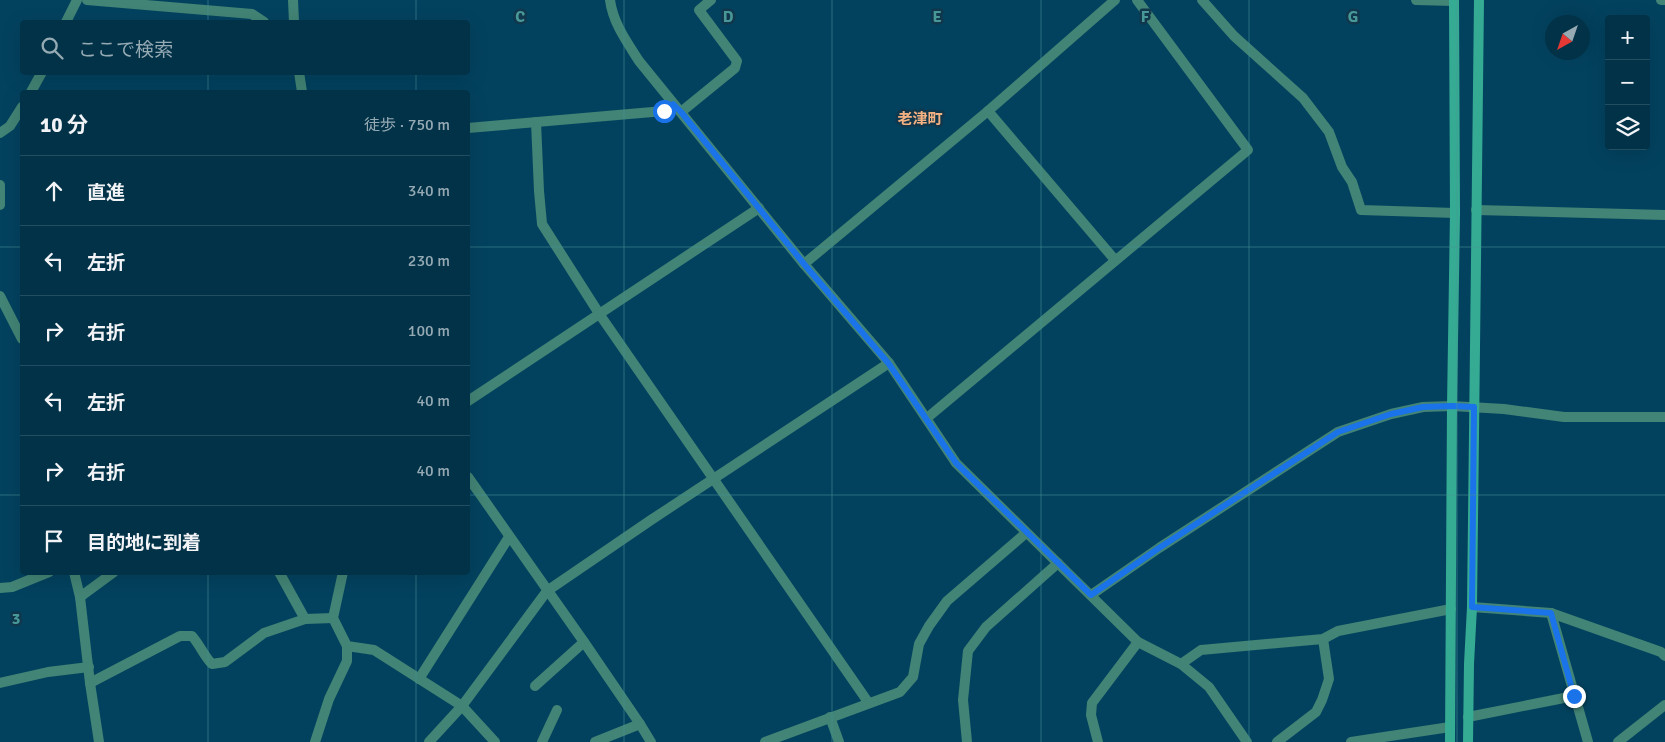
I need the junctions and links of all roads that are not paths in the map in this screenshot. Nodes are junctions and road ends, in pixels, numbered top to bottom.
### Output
1 (77, 0) edge
2 (87, 0) edge
3 (293, 0) edge
4 (610, 0) edge
5 (711, 0) edge
6 (1114, 0) edge
7 (1137, 0) edge
8 (1202, 0) edge
9 (1416, 0) edge
10 (1454, 0) edge
11 (1479, 0) edge
12 (67, 20) edge
13 (261, 20) edge
14 (294, 20) edge
15 (40, 75) edge
16 (300, 75) edge
17 (32, 90) edge
18 (302, 90) edge
19 (673, 104) junction
20 (20, 110) edge
21 (988, 111) junction
22 (681, 112) junction
23 (536, 122) junction
24 (470, 128) edge
25 (1, 130) edge
26 (0, 185) edge
27 (0, 205) edge
28 (759, 208) junction
29 (1476, 210) junction
30 (1455, 213) junction
31 (1665, 215) edge
32 (1115, 260) junction
33 (804, 264) junction
34 (0, 296) edge
35 (600, 315) junction
36 (20, 334) edge
37 (889, 364) junction
38 (470, 400) edge
39 (1452, 406) junction
40 (1474, 407) junction
41 (1665, 417) edge
42 (926, 418) junction
43 (714, 479) junction
44 (470, 480) edge
45 (1026, 533) junction
46 (509, 537) junction
47 (1058, 563) junction
48 (42, 575) edge
49 (75, 575) edge
50 (110, 575) edge
51 (281, 575) edge
52 (342, 575) edge
53 (0, 588) edge
54 (547, 592) junction
55 (1091, 595) junction
56 (80, 597) junction
57 (1472, 607) junction
58 (1451, 609) junction
59 (1551, 613) junction
60 (333, 618) junction
61 (305, 619) junction
62 (1323, 639) junction
63 (584, 642) junction
64 (1138, 642) junction
65 (347, 646) junction
66 (1665, 656) edge
67 (1181, 664) junction
68 (89, 668) junction
69 (419, 680) junction
70 (0, 683) edge
71 (90, 683) junction
72 (535, 686) dead end
73 (1574, 696) junction
74 (868, 702) junction
75 (1665, 705) edge
76 (462, 706) junction
77 (557, 710) dead end
78 (830, 716) junction
79 (1468, 718) junction
80 (640, 724) junction
81 (1450, 727) junction
82 (546, 741) edge
83 (100, 742) edge
84 (315, 742) edge
85 (429, 742) edge
86 (495, 742) edge
87 (595, 742) edge
88 (653, 742) edge
89 (765, 742) edge
90 (839, 742) edge
91 (968, 742) edge
92 (1098, 742) edge
93 (1247, 742) edge
94 (1277, 742) edge
95 (1351, 742) edge
96 (1450, 742) edge
97 (1468, 742) edge
98 (1588, 742) edge
99 (1618, 742) edge

1 - 12 street
2 - 13 street
3 - 14 street
4 - 19 street
5 - 22 street
6 - 21 street
7 - 32 street
8 - 30 street
9 - 10 street
10 - 30 street
11 - 29 street
15 - 17 street
16 - 18 street
19 - 22 street
19 - 23 street
20 - 25 street
21 - 32 street
21 - 33 street
22 - 28 street
23 - 24 street
23 - 35 street
26 - 27 street
28 - 33 street
28 - 35 street
29 - 31 street
29 - 40 street
30 - 39 street
32 - 42 street
33 - 37 street
34 - 36 street
35 - 38 street
35 - 43 street
37 - 42 street
37 - 43 street
39 - 40 street
39 - 55 street
39 - 58 street
40 - 41 street
40 - 57 street
42 - 45 street
43 - 54 street
43 - 74 street
44 - 46 street
45 - 47 street
45 - 74 street
46 - 54 street
46 - 69 street
47 - 55 street
47 - 91 street
48 - 53 street
49 - 56 street
50 - 56 street
51 - 61 street
52 - 60 street
54 - 63 street
54 - 76 street
55 - 64 street
56 - 68 street
57 - 59 street
57 - 79 street
58 - 62 street
58 - 81 street
59 - 66 street
59 - 73 street
60 - 61 street
60 - 65 street
61 - 71 street
62 - 67 street
62 - 94 street
63 - 72 street
63 - 80 street
64 - 67 street
64 - 92 street
65 - 69 street
65 - 84 street
67 - 93 street
68 - 70 street
68 - 71 street
69 - 76 street
71 - 83 street
73 - 79 street
73 - 98 street
74 - 78 street
75 - 99 street
76 - 85 street
76 - 86 street
77 - 82 street
78 - 89 street
78 - 90 street
79 - 97 street
80 - 87 street
80 - 88 street
81 - 95 street
81 - 96 street

